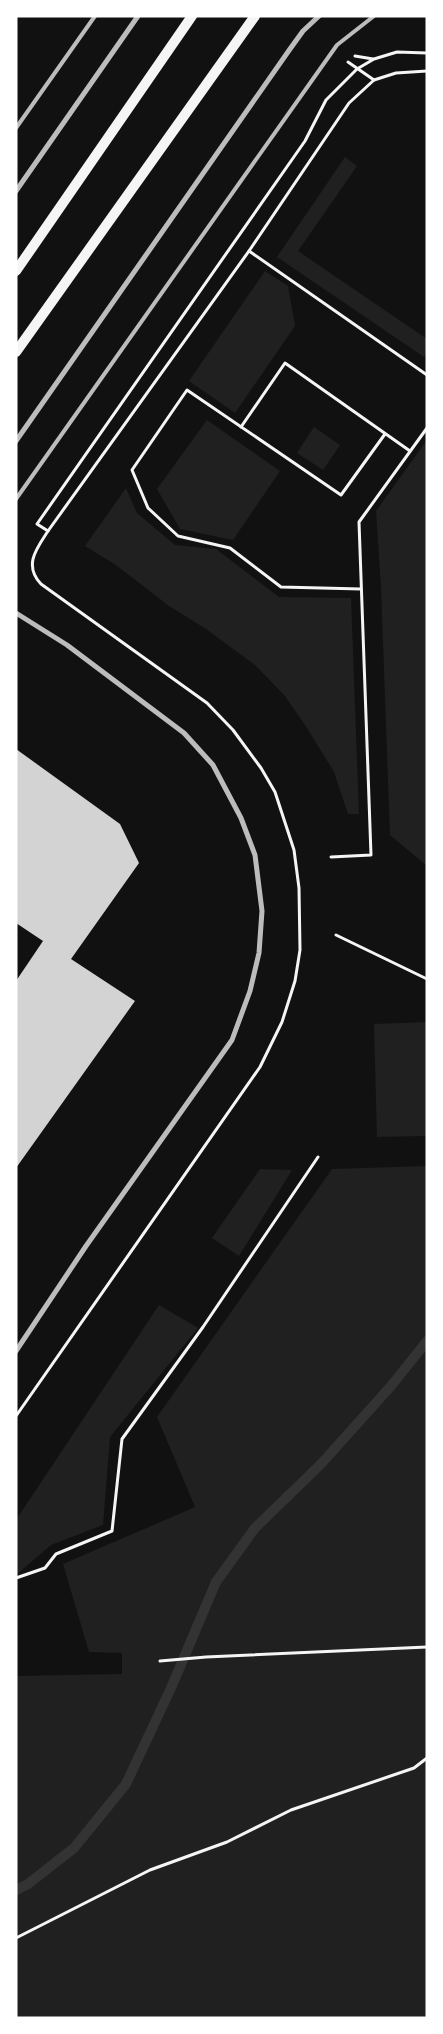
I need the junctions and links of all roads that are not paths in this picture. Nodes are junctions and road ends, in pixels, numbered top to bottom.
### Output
1 (94, 16) edge
2 (138, 16) edge
3 (192, 16) edge
4 (255, 16) edge
5 (319, 16) edge
6 (374, 16) edge
7 (16, 128) edge
8 (16, 190) edge
9 (16, 271) edge
10 (16, 352) edge
11 (16, 441) edge
12 (16, 499) edge
13 (16, 613) edge
14 (16, 1352) edge

1 - 7 lane
2 - 8 street
3 - 9 main road
4 - 10 main road
5 - 11 street
6 - 12 lane
13 - 14 street

